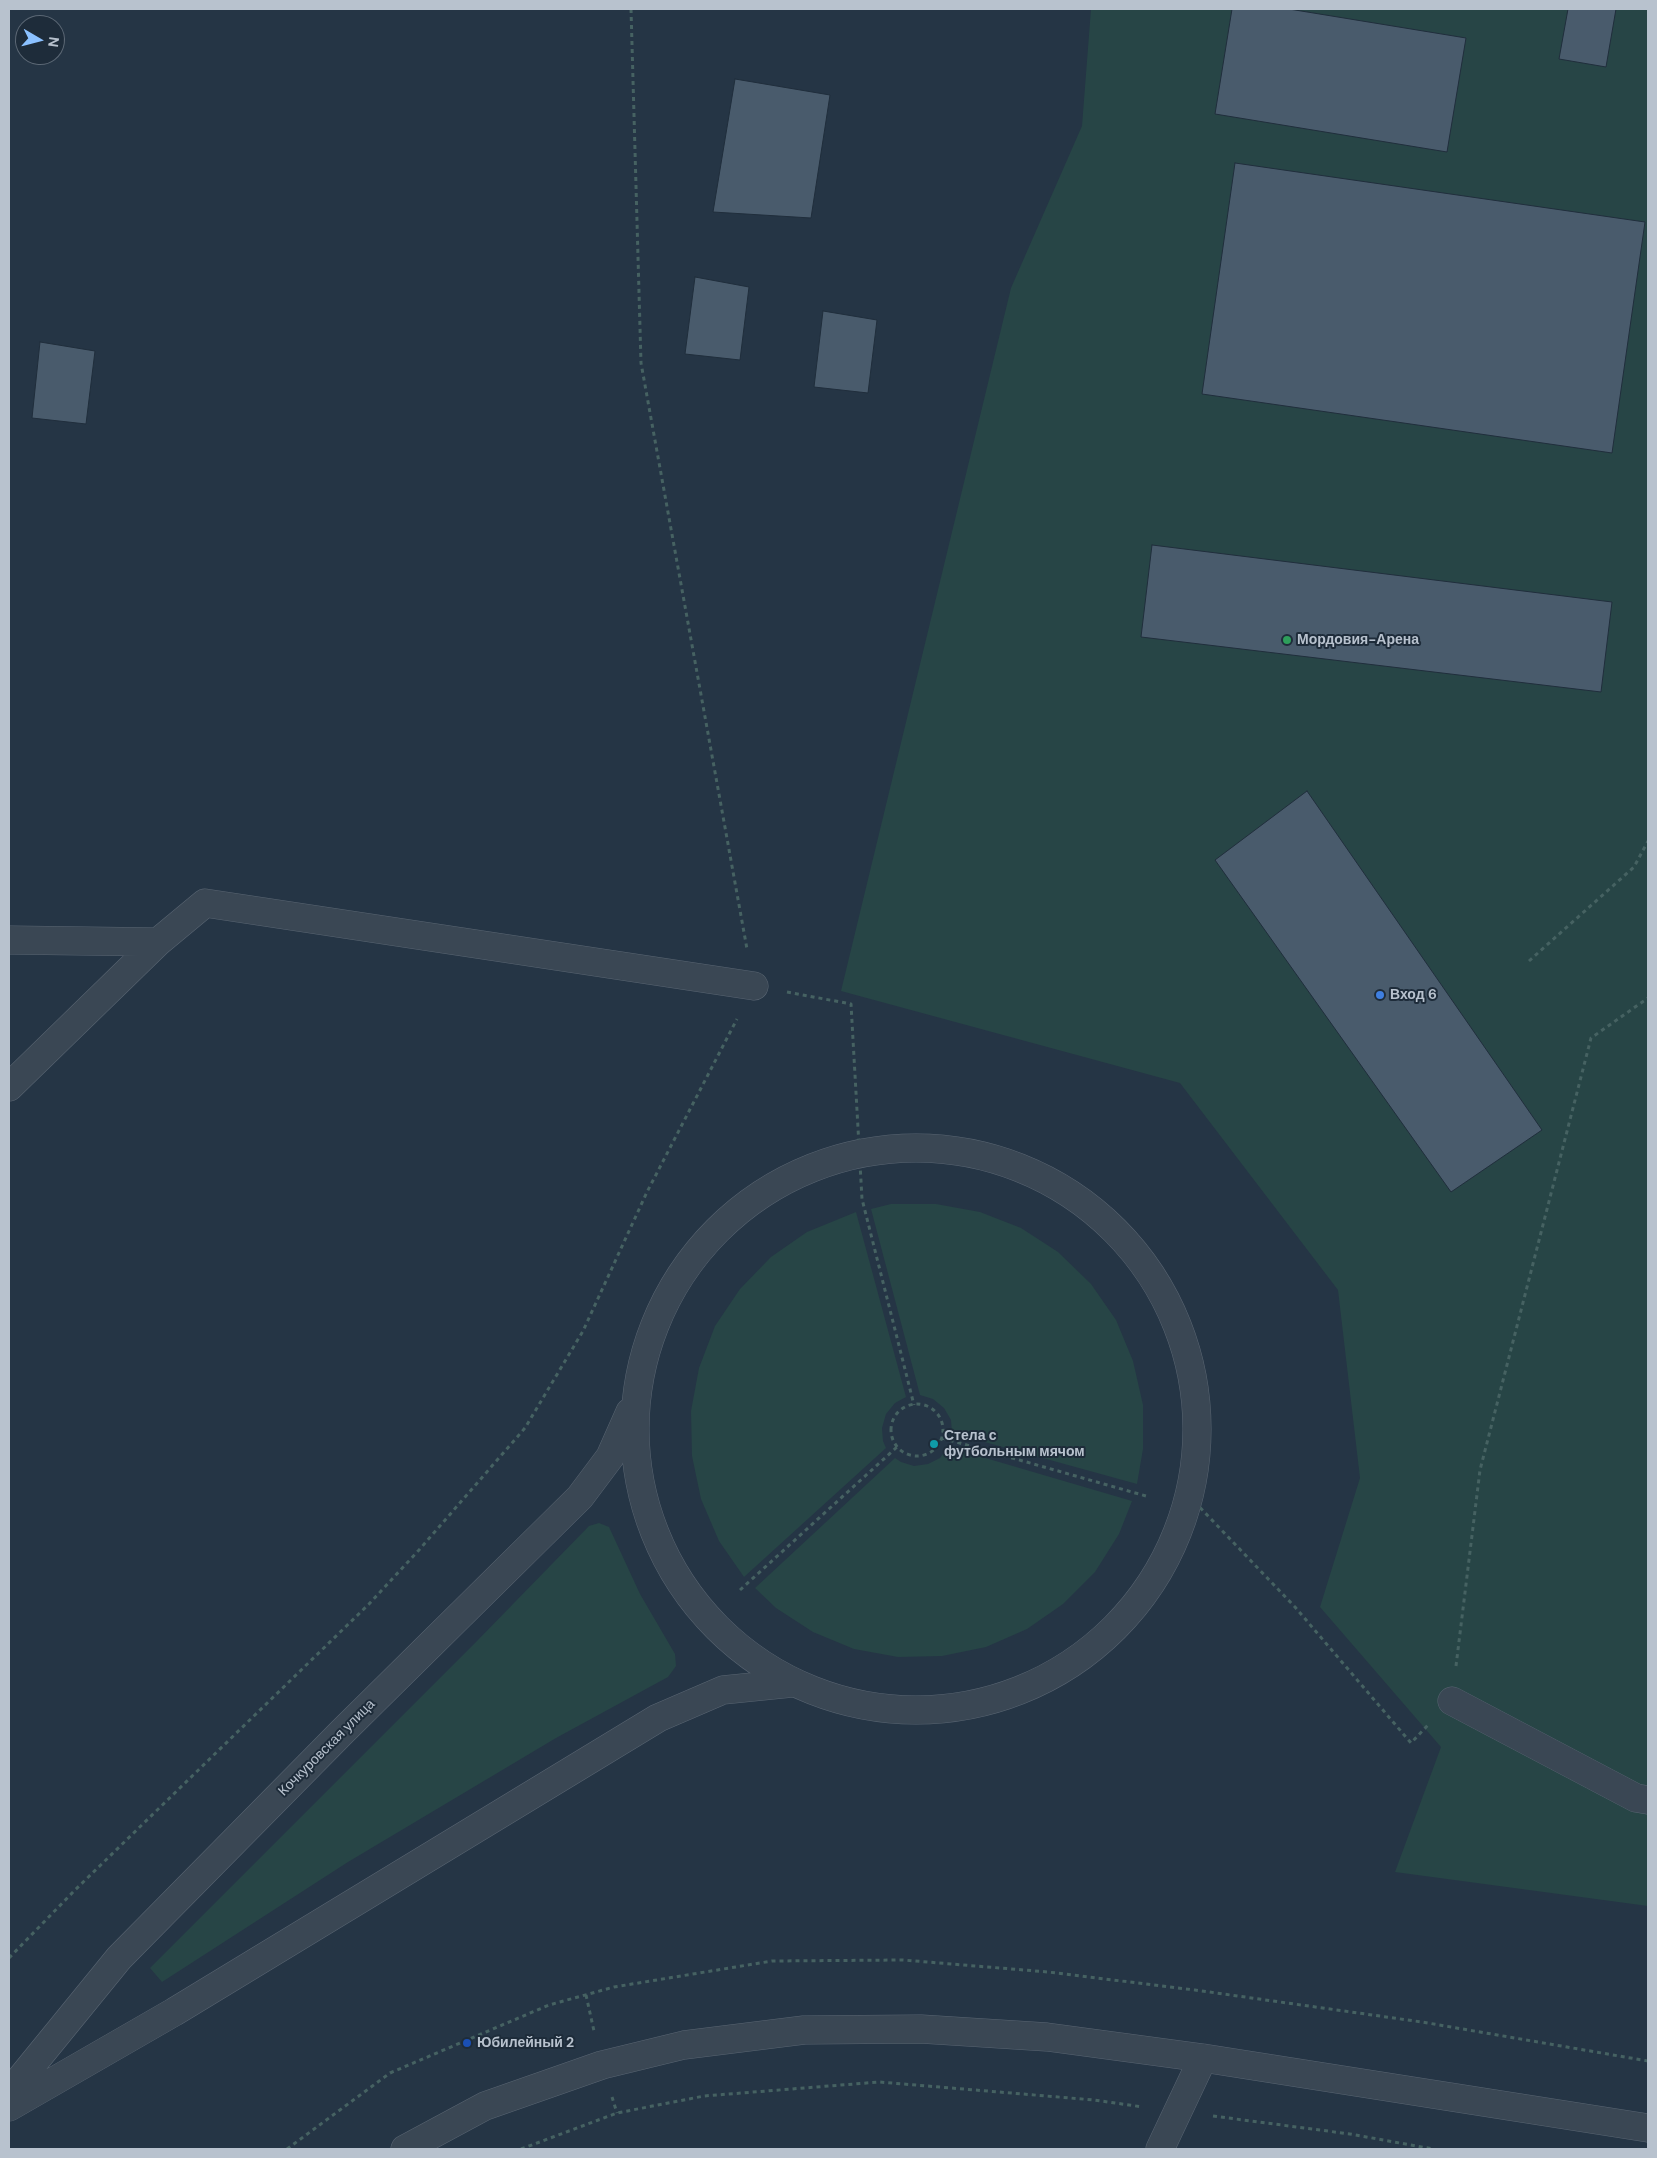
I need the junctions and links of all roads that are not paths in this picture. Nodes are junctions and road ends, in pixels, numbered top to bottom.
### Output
1 (9, 940) edge
2 (158, 942) junction
3 (754, 986) road end
4 (9, 1087) edge
5 (636, 1400) junction
6 (792, 1683) junction
7 (1452, 1701) road end
8 (1648, 1800) edge
9 (1203, 2058) junction
10 (9, 2093) edge
11 (9, 2107) edge
12 (1648, 2128) edge
13 (405, 2149) edge
14 (1160, 2149) edge

1 - 2 street
2 - 3 street
2 - 4 street
5 - 6 street
5 - 6 street
5 - 10 street, Кочкуровская улица
6 - 11 street
7 - 8 street
9 - 12 street
9 - 13 street
9 - 14 street

